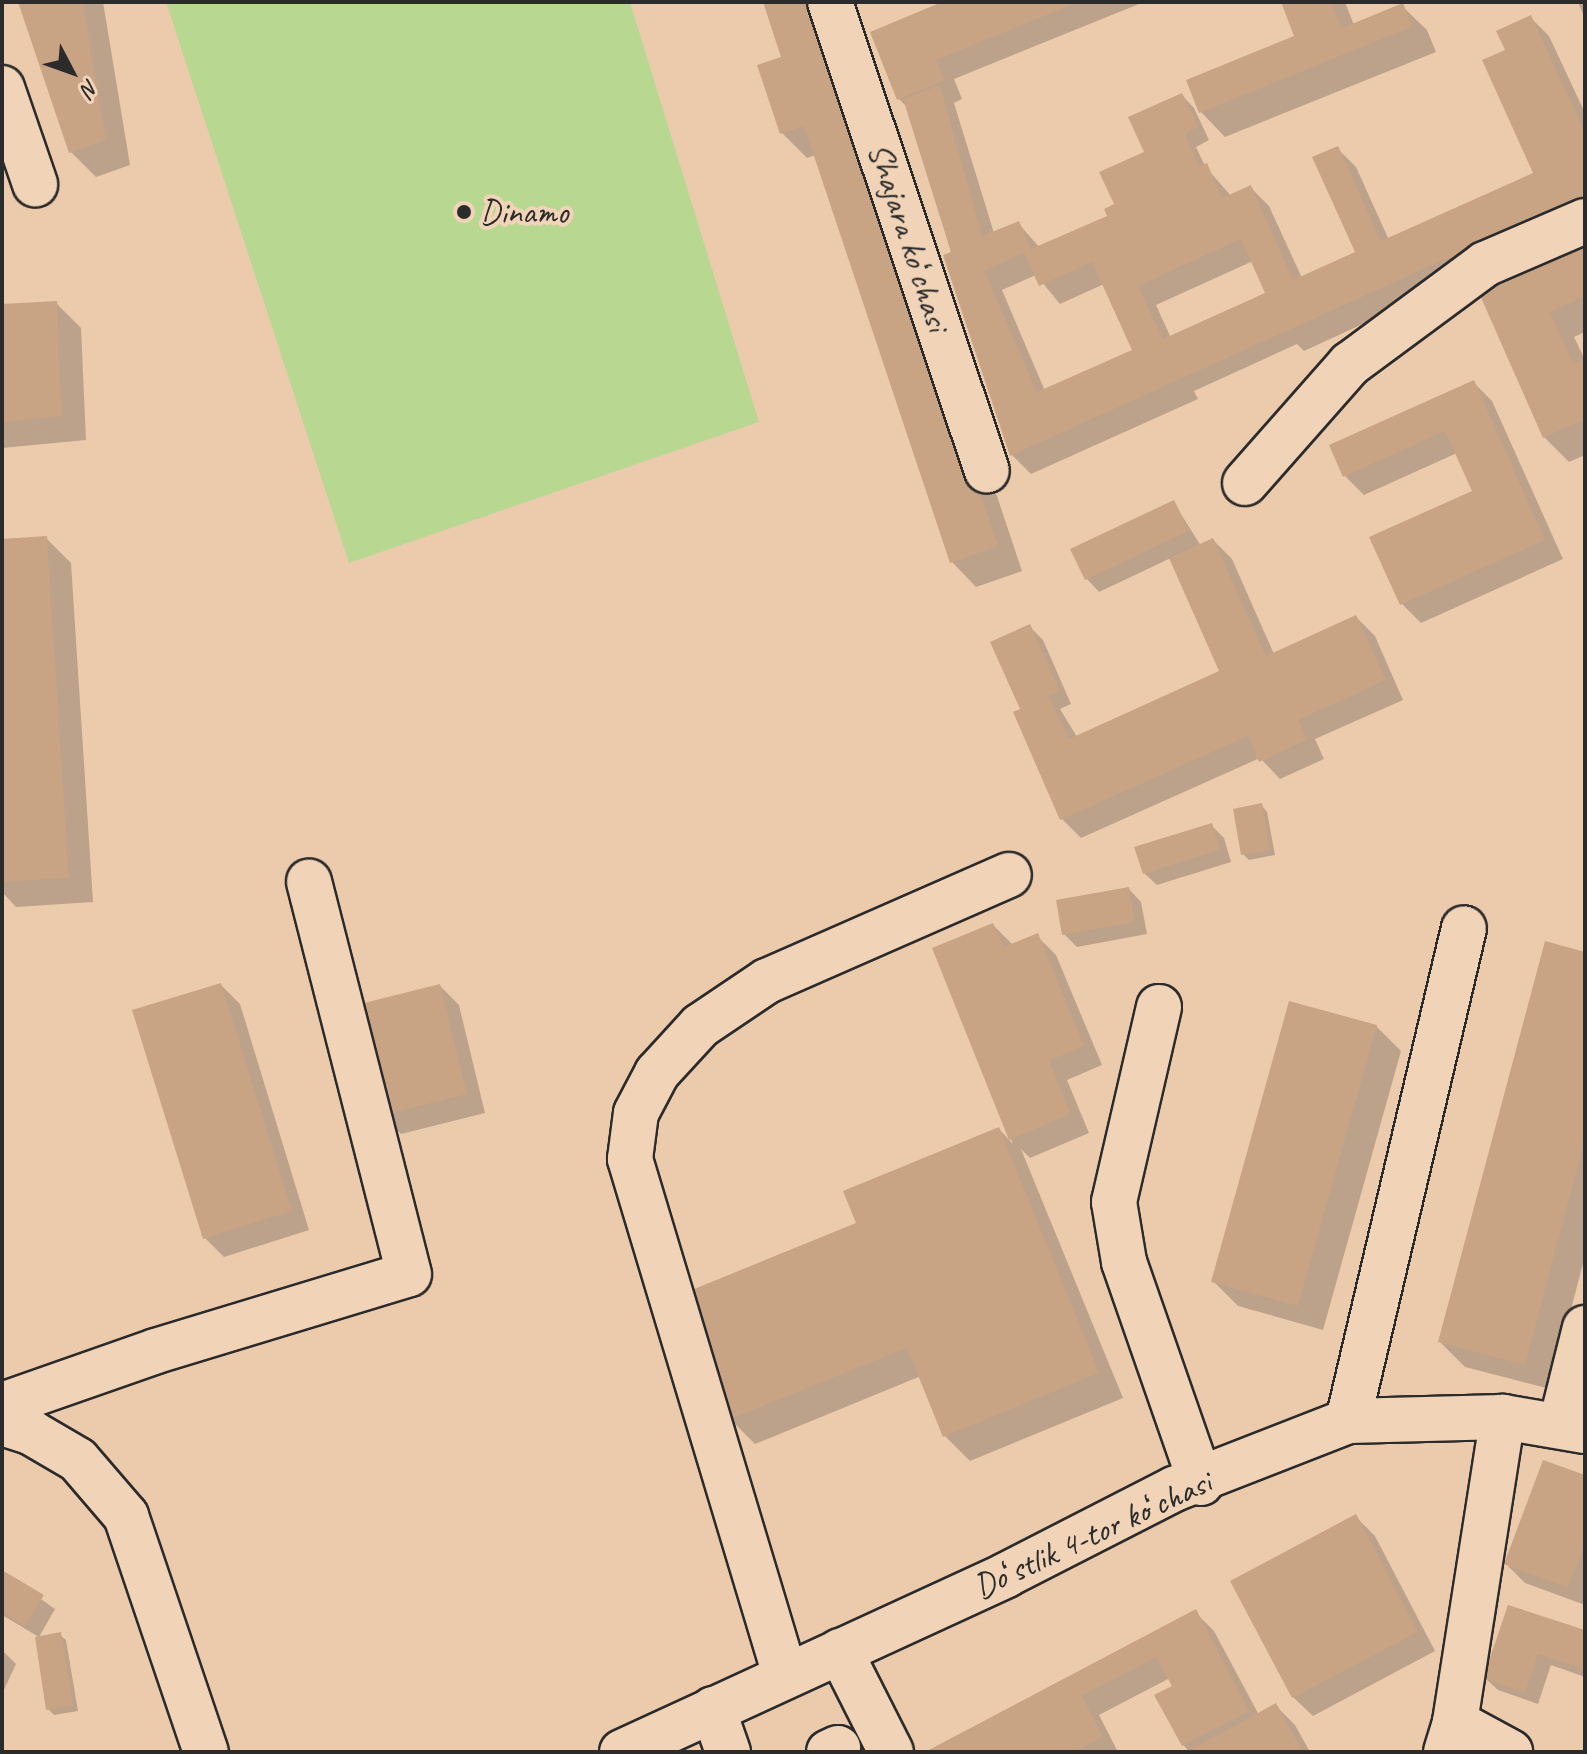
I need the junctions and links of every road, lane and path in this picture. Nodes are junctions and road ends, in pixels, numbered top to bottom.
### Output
1 (833, 3) edge
2 (2, 88) edge
3 (35, 184) dead end
4 (1585, 221) edge
5 (987, 470) dead end
6 (1245, 483) dead end
7 (1009, 875) dead end
8 (309, 882) dead end
9 (1464, 928) dead end
10 (1159, 1007) dead end
11 (1585, 1328) edge
12 (2, 1405) edge
13 (1503, 1417) junction
14 (1348, 1421) junction
15 (2, 1423) edge
16 (1573, 1427) edge
17 (1201, 1483) junction
18 (840, 1651) junction
19 (785, 1675) junction
20 (713, 1709) junction
21 (1450, 1737) edge
22 (206, 1752) edge
23 (622, 1752) edge
24 (728, 1752) edge
25 (891, 1752) edge
26 (1510, 1752) edge

1 - 5 street, Shajara koʻchasi
2 - 3 street
4 - 6 street
7 - 19 street
8 - 12 street
9 - 14 street
10 - 17 street
11 - 16 street
13 - 14 street, Doʻstlik 4-tor koʻchasi
13 - 16 street, Doʻstlik 4-tor koʻchasi
13 - 21 street
14 - 17 street, Doʻstlik 4-tor koʻchasi
15 - 22 street
17 - 18 street, Doʻstlik 4-tor koʻchasi
18 - 19 street, Doʻstlik 4-tor koʻchasi
18 - 25 street
19 - 20 street, Doʻstlik 4-tor koʻchasi
20 - 23 street, Doʻstlik 4-tor koʻchasi
20 - 24 street
21 - 26 street

